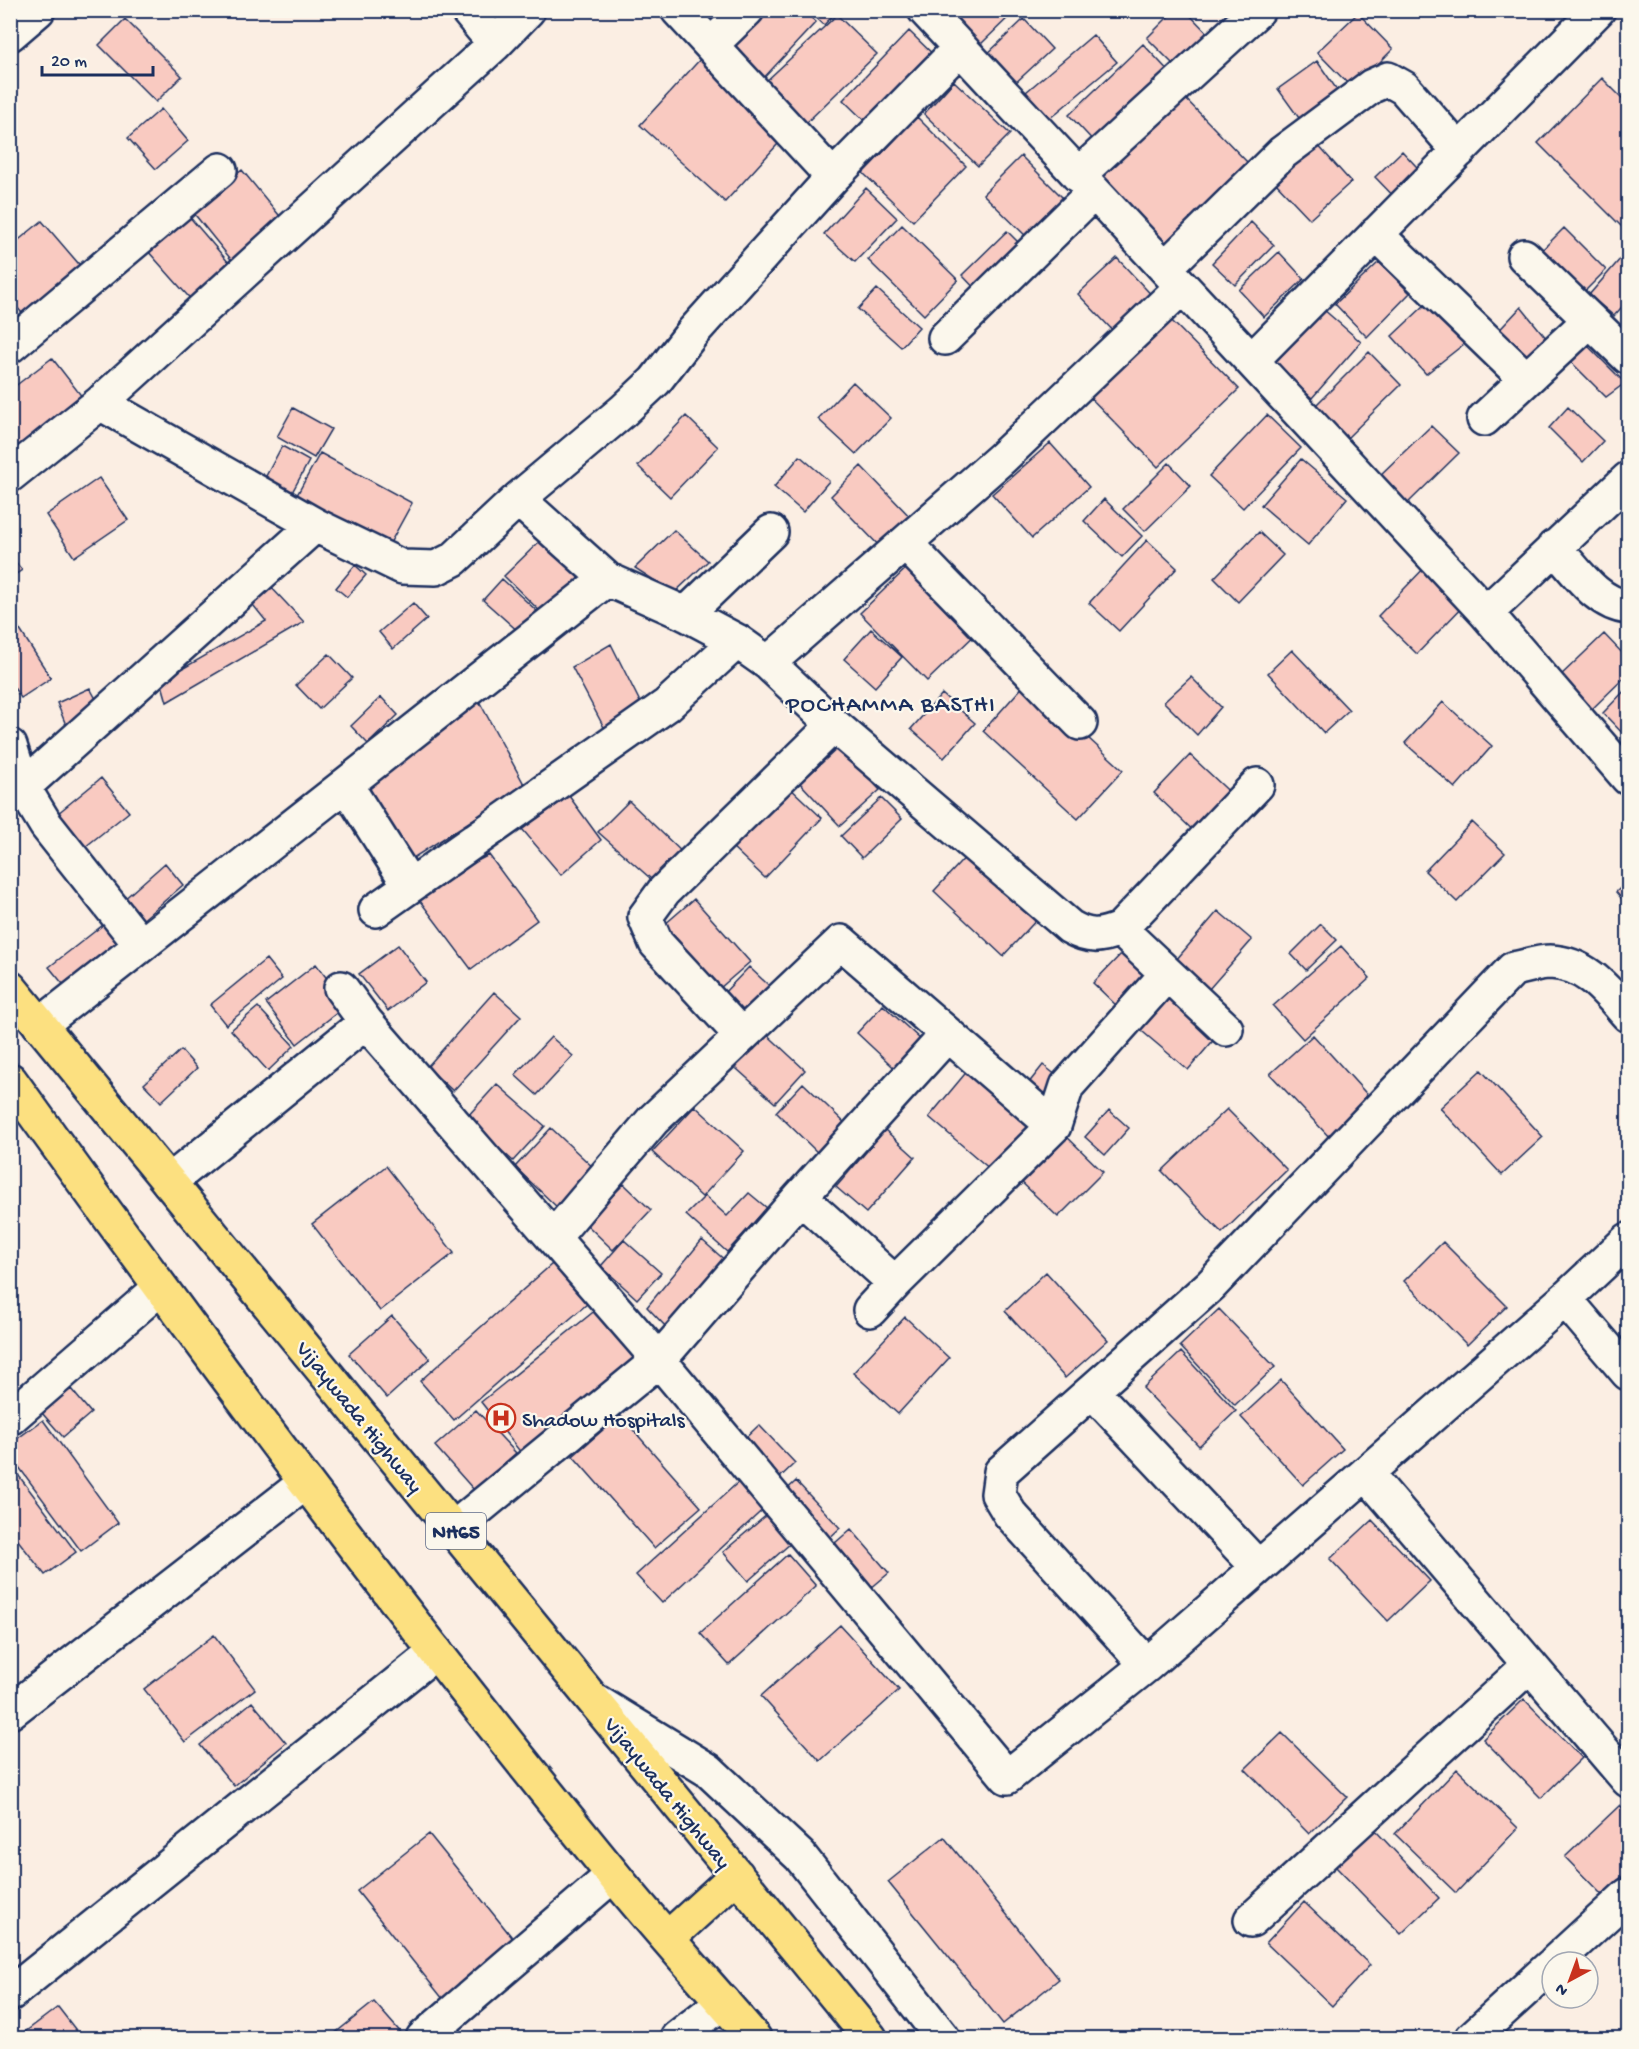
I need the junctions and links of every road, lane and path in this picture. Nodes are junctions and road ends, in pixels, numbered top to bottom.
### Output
1 (38, 10) edge
2 (467, 10) edge
3 (528, 10) edge
4 (678, 10) edge
5 (747, 10) edge
6 (925, 10) edge
7 (1258, 10) edge
8 (1598, 10) edge
9 (11, 33) edge
10 (495, 44) junction
11 (711, 45) junction
12 (959, 49) junction
13 (1459, 151) junction
14 (220, 170) dead end
15 (833, 177) junction
16 (1086, 183) junction
17 (1376, 234) junction
18 (1524, 256) dead end
19 (1174, 277) junction
20 (1590, 320) junction
21 (945, 338) dead end
22 (10, 346) edge
23 (1629, 357) edge
24 (1252, 360) junction
25 (1525, 378) junction
26 (100, 404) junction
27 (1484, 419) dead end
28 (13, 468) edge
29 (1629, 479) edge
30 (518, 499) junction
31 (315, 525) junction
32 (771, 532) dead end
33 (905, 543) junction
34 (1554, 547) junction
35 (607, 579) junction
36 (1629, 607) edge
37 (1486, 613) junction
38 (686, 614) junction
39 (737, 641) junction
40 (768, 663) junction
41 (1080, 723) dead end
42 (834, 724) junction
43 (10, 746) edge
44 (1629, 778) edge
45 (346, 785) junction
46 (1257, 785) dead end
47 (23, 787) junction
48 (410, 886) junction
49 (376, 910) dead end
50 (1120, 929) junction
51 (141, 945) junction
52 (1167, 974) junction
53 (10, 988) edge
54 (340, 988) dead end
55 (1629, 1015) edge
56 (366, 1022) junction
57 (40, 1025) junction
58 (1226, 1029) dead end
59 (947, 1035) junction
60 (742, 1036) junction
61 (10, 1080) edge
62 (1054, 1126) junction
63 (169, 1182) junction
64 (800, 1197) junction
65 (553, 1238) junction
66 (1629, 1240) edge
67 (896, 1283) junction
68 (160, 1288) junction
69 (1565, 1299) junction
70 (870, 1310) dead end
71 (659, 1360) junction
72 (1629, 1372) edge
73 (1092, 1391) junction
74 (10, 1418) edge
75 (1365, 1473) junction
76 (305, 1484) junction
77 (453, 1529) junction
78 (1258, 1568) junction
79 (436, 1652) junction
80 (1147, 1665) junction
81 (1530, 1665) junction
82 (592, 1699) junction
83 (10, 1712) edge
84 (1629, 1780) edge
85 (613, 1875) junction
86 (737, 1875) junction
87 (1629, 1895) edge
88 (1251, 1920) dead end
89 (668, 1938) junction
90 (1569, 1950) edge
91 (1540, 1977) edge
92 (10, 1994) edge
93 (723, 2002) junction
94 (423, 2038) edge
95 (677, 2038) edge
96 (754, 2038) edge
97 (870, 2038) edge
98 (943, 2038) edge
99 (1472, 2038) edge

1 - 9 street
2 - 10 street
3 - 10 street
4 - 11 street
5 - 11 street
6 - 12 street
7 - 16 street
8 - 13 street
10 - 26 street
11 - 15 street
12 - 15 street
12 - 16 street
13 - 17 street
13 - 19 street
14 - 22 street
15 - 30 street
16 - 19 street
16 - 21 street
17 - 24 street
17 - 25 street
18 - 20 street
19 - 24 street
19 - 33 street
20 - 23 street
20 - 25 street
24 - 37 street
25 - 27 street
26 - 28 street
26 - 31 street
29 - 34 street
30 - 31 street
30 - 35 street
31 - 47 street
32 - 38 street
33 - 40 street
33 - 41 street
34 - 36 street
34 - 37 street
35 - 38 street
35 - 45 street
37 - 44 street
38 - 39 street
39 - 40 street
39 - 48 street
40 - 42 street
42 - 50 street
42 - 60 street
43 - 47 street
45 - 48 street
45 - 51 street
46 - 50 street
47 - 51 street
48 - 49 street
50 - 52 street
51 - 57 street
52 - 58 street
52 - 62 street
53 - 57 highway, Vijaywada Highway / NH65
54 - 56 street
55 - 73 street
56 - 63 street
56 - 65 street
57 - 63 highway, Vijaywada Highway / NH65
59 - 60 street
59 - 62 street
59 - 64 street
60 - 65 street
61 - 68 highway
62 - 67 street
63 - 77 highway, Vijaywada Highway / NH65
64 - 67 street
64 - 71 street
65 - 71 street
66 - 69 street
67 - 70 street
68 - 74 street
68 - 76 highway
69 - 72 street
69 - 75 street
71 - 77 street
71 - 80 street
73 - 78 street
73 - 80 street
75 - 78 street
75 - 81 street
76 - 79 highway
76 - 83 street
77 - 82 highway, Vijaywada Highway / NH65
78 - 80 street
79 - 85 highway
79 - 92 street
81 - 84 street
81 - 88 street
82 - 86 highway, Vijaywada Highway / NH65
82 - 98 street
85 - 89 highway
85 - 94 street
86 - 89 highway
86 - 97 highway, Vijaywada Highway / NH65
87 - 90 street
89 - 93 highway
91 - 99 street
93 - 95 street
93 - 96 highway

